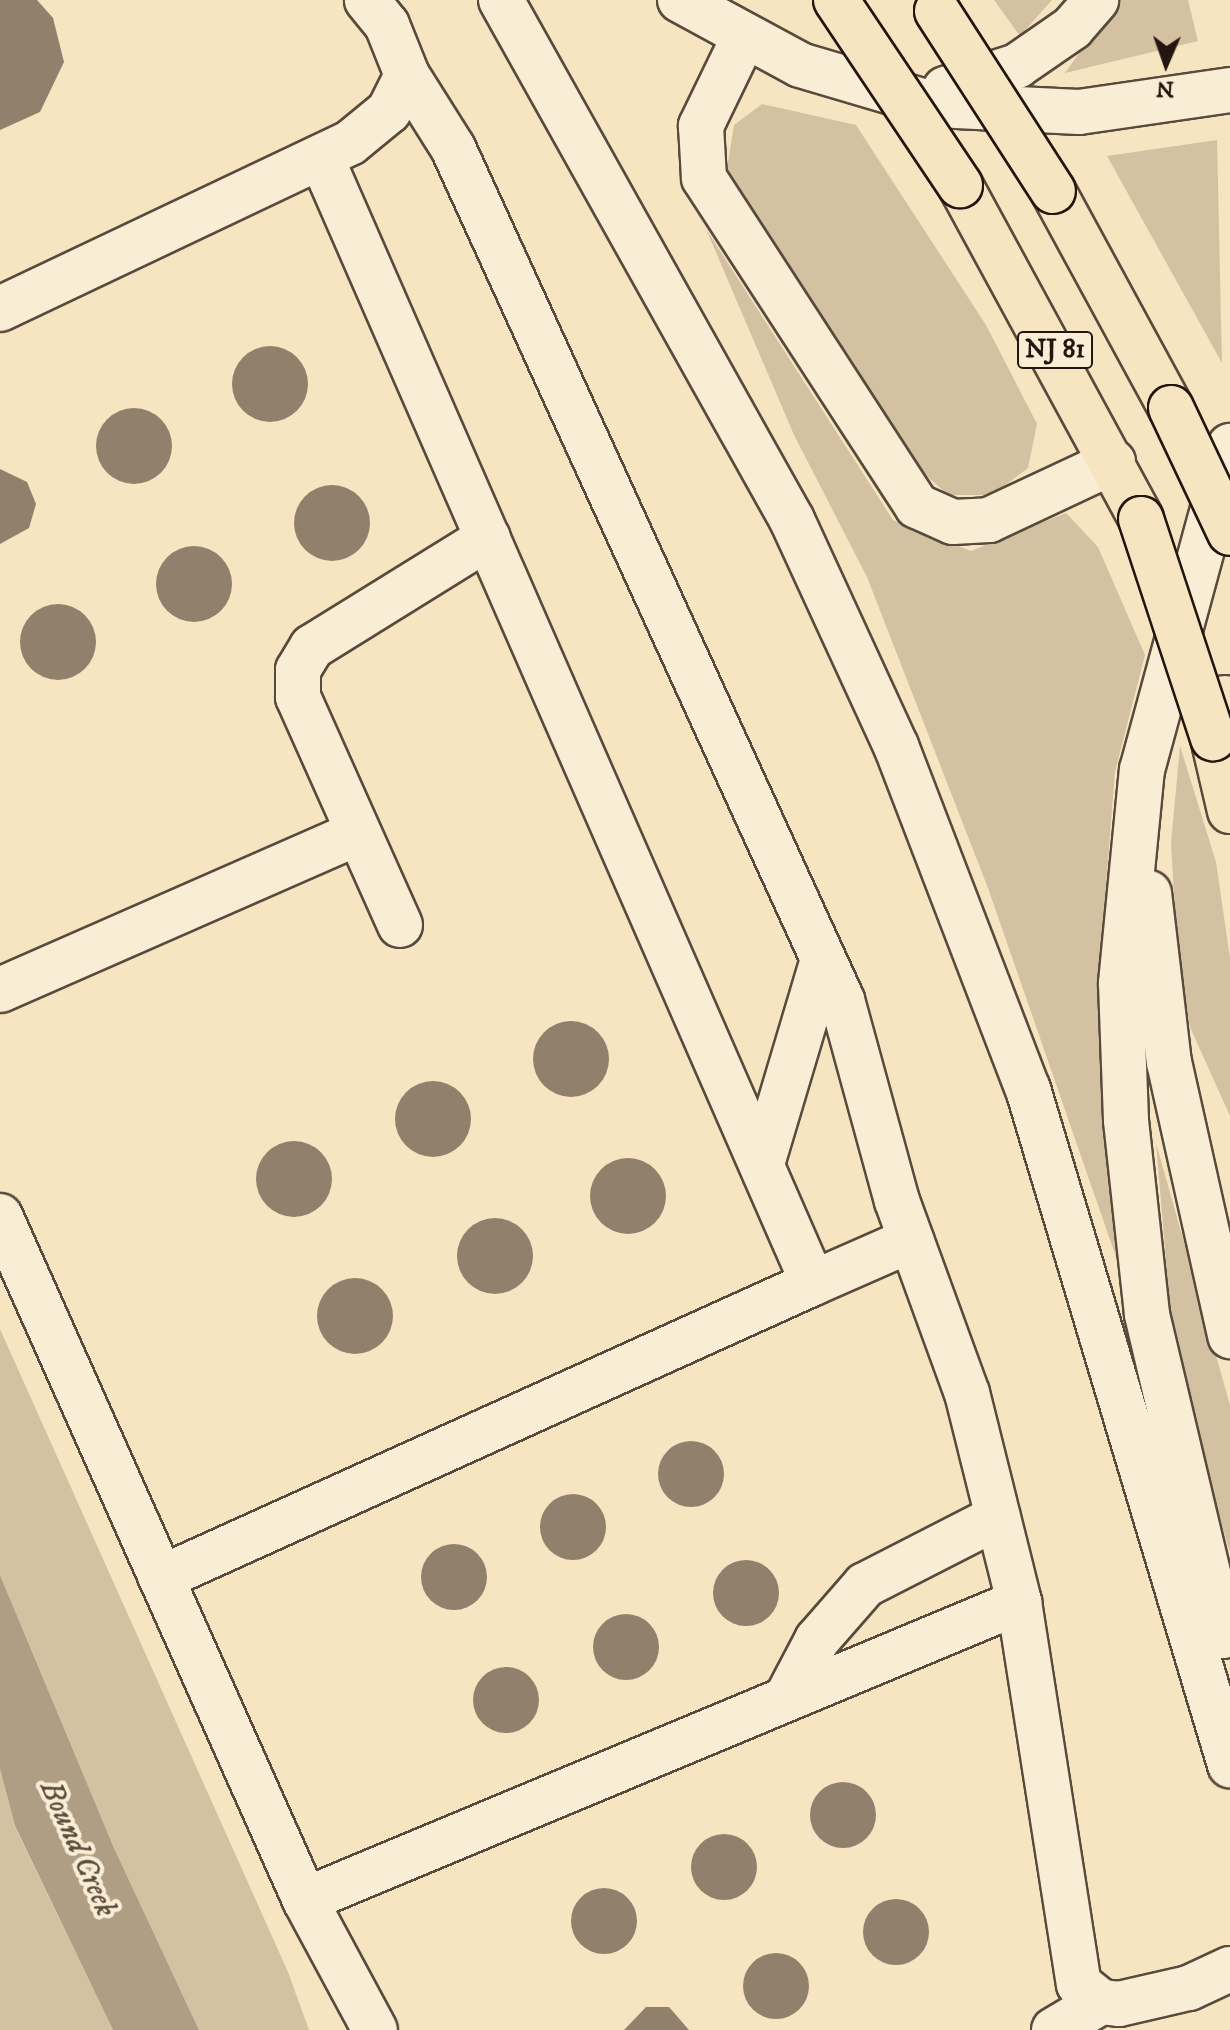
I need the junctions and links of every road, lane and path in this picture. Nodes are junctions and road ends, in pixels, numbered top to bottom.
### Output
1 (367, 0) edge
2 (501, 0) edge
3 (665, 0) edge
4 (680, 0) edge
5 (836, 0) edge
6 (1096, 0) edge
7 (933, 6) edge
8 (743, 39) junction
9 (407, 75) junction
10 (866, 89) junction
11 (1230, 90) edge
12 (321, 157) junction
13 (0, 309) edge
14 (1230, 446) edge
15 (1113, 462) junction
16 (1230, 533) edge
17 (488, 538) junction
18 (1223, 715) edge
19 (1153, 723) junction
20 (1230, 811) edge
21 (358, 833) junction
22 (400, 925) dead end
23 (823, 960) junction
24 (0, 990) edge
25 (762, 1164) junction
26 (0, 1216) edge
27 (911, 1240) junction
28 (813, 1283) junction
29 (1230, 1336) edge
30 (998, 1517) junction
31 (161, 1578) junction
32 (1019, 1602) junction
33 (1230, 1665) edge
34 (786, 1699) junction
35 (1230, 1765) edge
36 (305, 1900) junction
37 (1230, 1969) edge
38 (1077, 2020) edge
39 (375, 2030) edge

1 - 9 street
2 - 35 street
3 - 8 street
4 - 8 street
5 - 15 highway, NJ 81, bridge
6 - 10 street
7 - 16 highway, NJ 81, bridge
8 - 10 street
8 - 15 street
9 - 12 street
9 - 23 street
10 - 11 street
12 - 13 street
12 - 17 street
14 - 19 street
15 - 18 highway, NJ 81, bridge
17 - 21 street
17 - 25 street
18 - 20 highway
19 - 29 street
19 - 33 street
21 - 22 street
21 - 24 street
23 - 25 street
23 - 27 street
25 - 28 street
26 - 31 street
27 - 28 street
27 - 30 street
28 - 31 street
30 - 32 street
30 - 34 street
31 - 36 street
32 - 34 street
32 - 38 street
34 - 36 street
36 - 39 street
37 - 38 street

